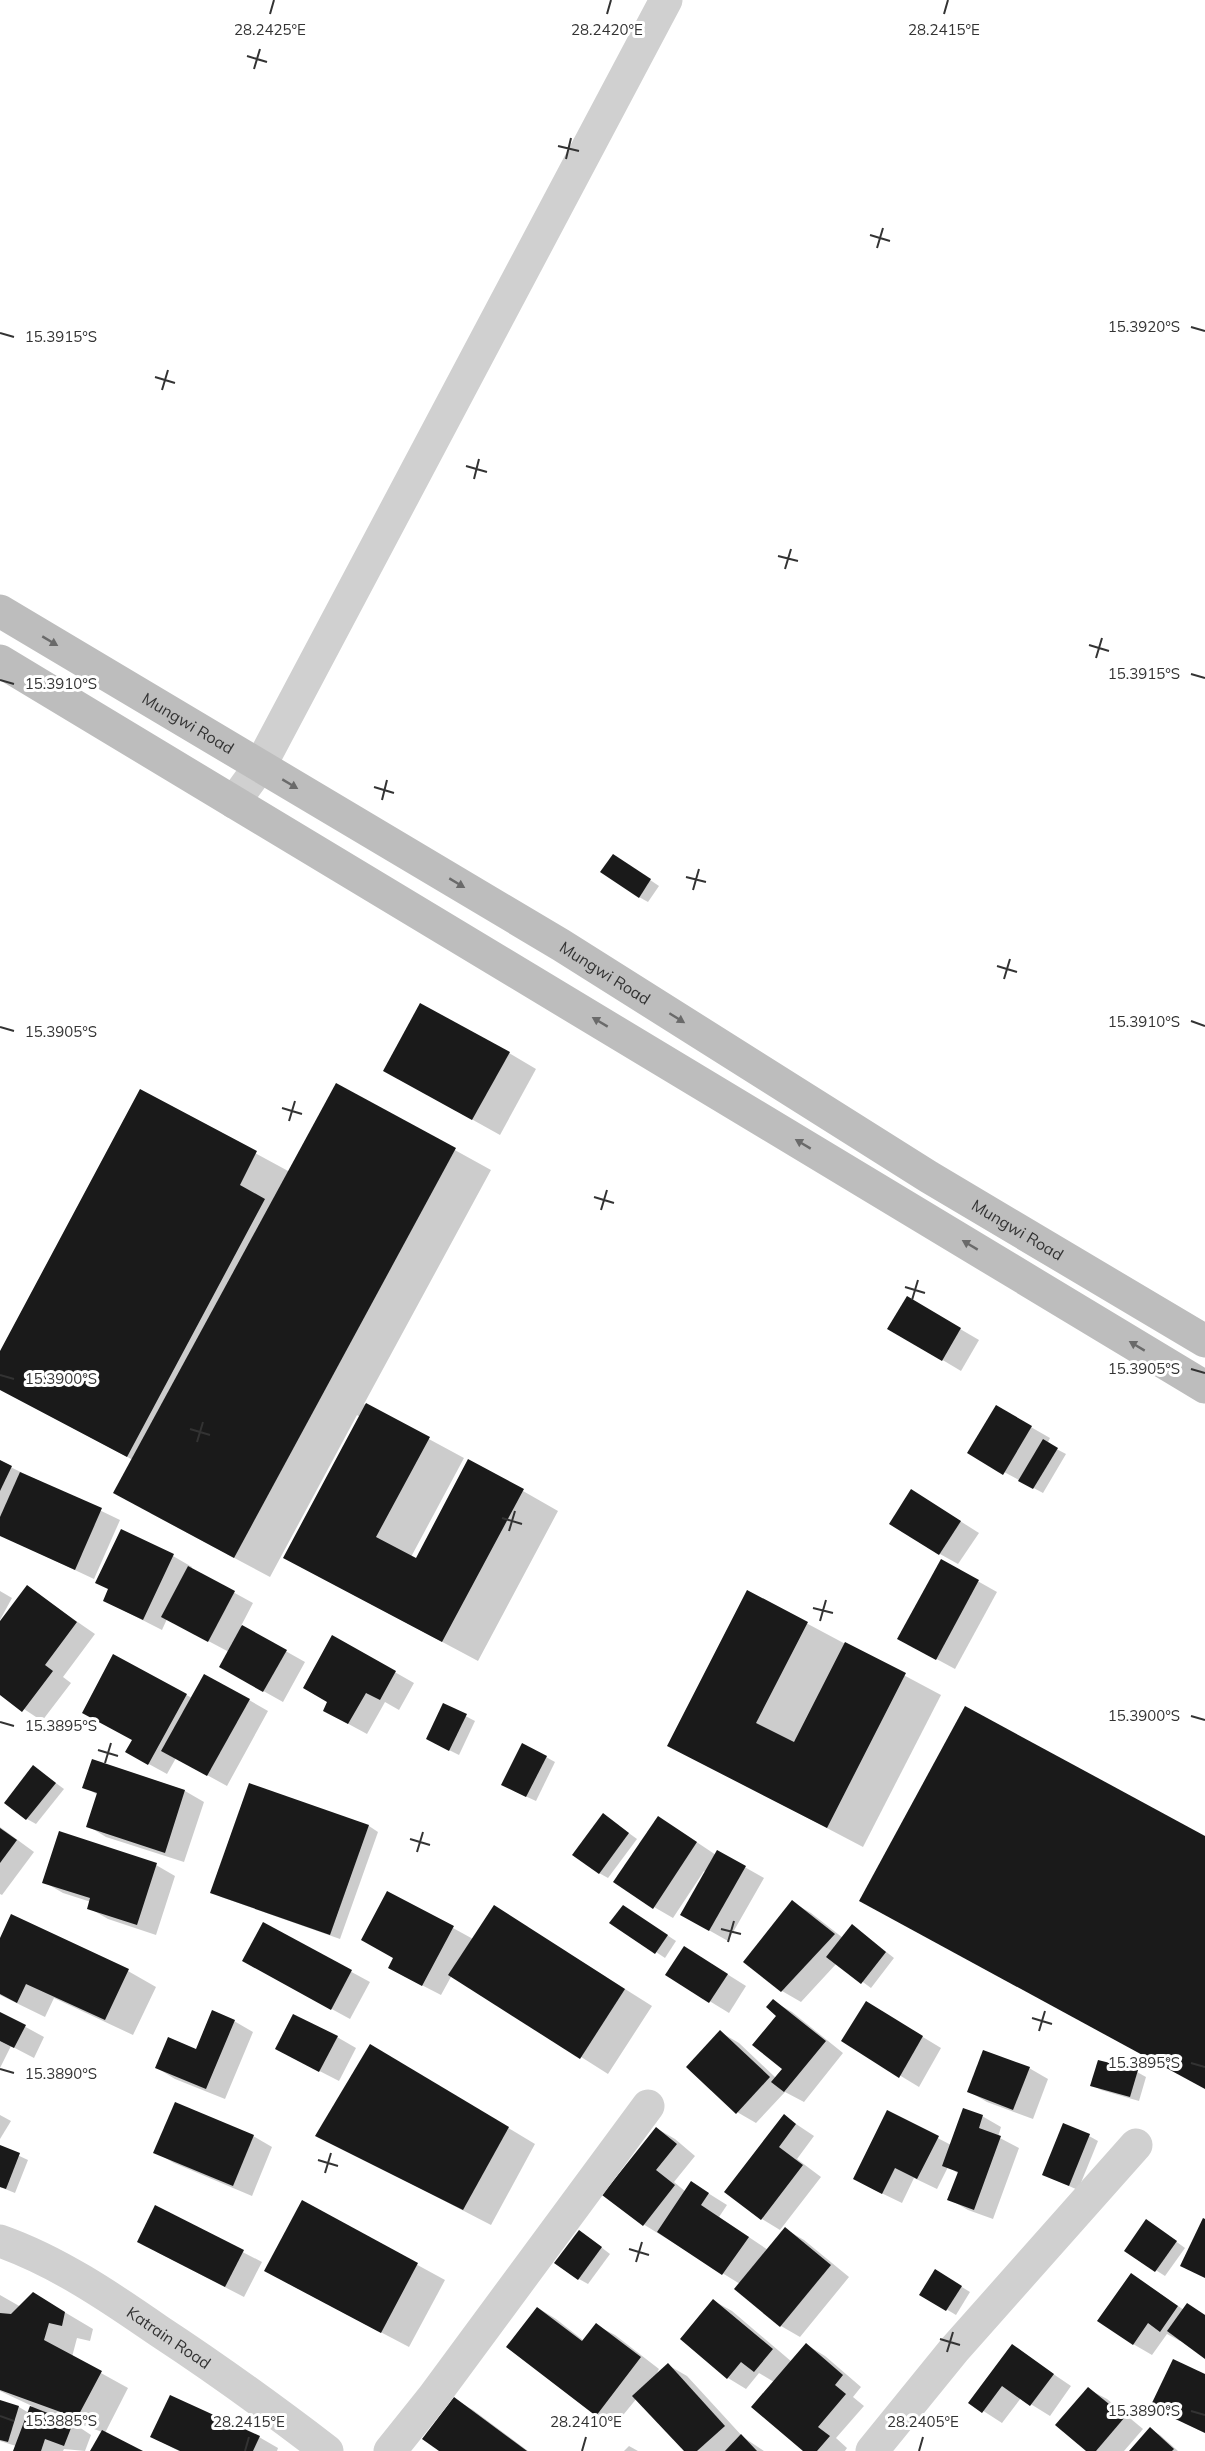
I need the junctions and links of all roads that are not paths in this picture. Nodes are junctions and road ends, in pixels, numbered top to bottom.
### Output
1 (666, 0) edge
2 (0, 611) edge
3 (0, 661) edge
4 (260, 766) junction
5 (234, 802) junction
6 (1205, 1341) edge
7 (1205, 1387) edge
8 (648, 2106) dead end
9 (1136, 2145) dead end
10 (0, 2241) edge
11 (327, 2451) edge
12 (390, 2451) edge
13 (872, 2451) edge

1 - 4 street
2 -> 4 main road, Mungwi Road
3 - 5 main road
4 - 5 street
4 -> 6 main road, Mungwi Road
7 -> 5 main road
8 - 12 street
9 - 13 street
10 - 11 street, Katrain Road

